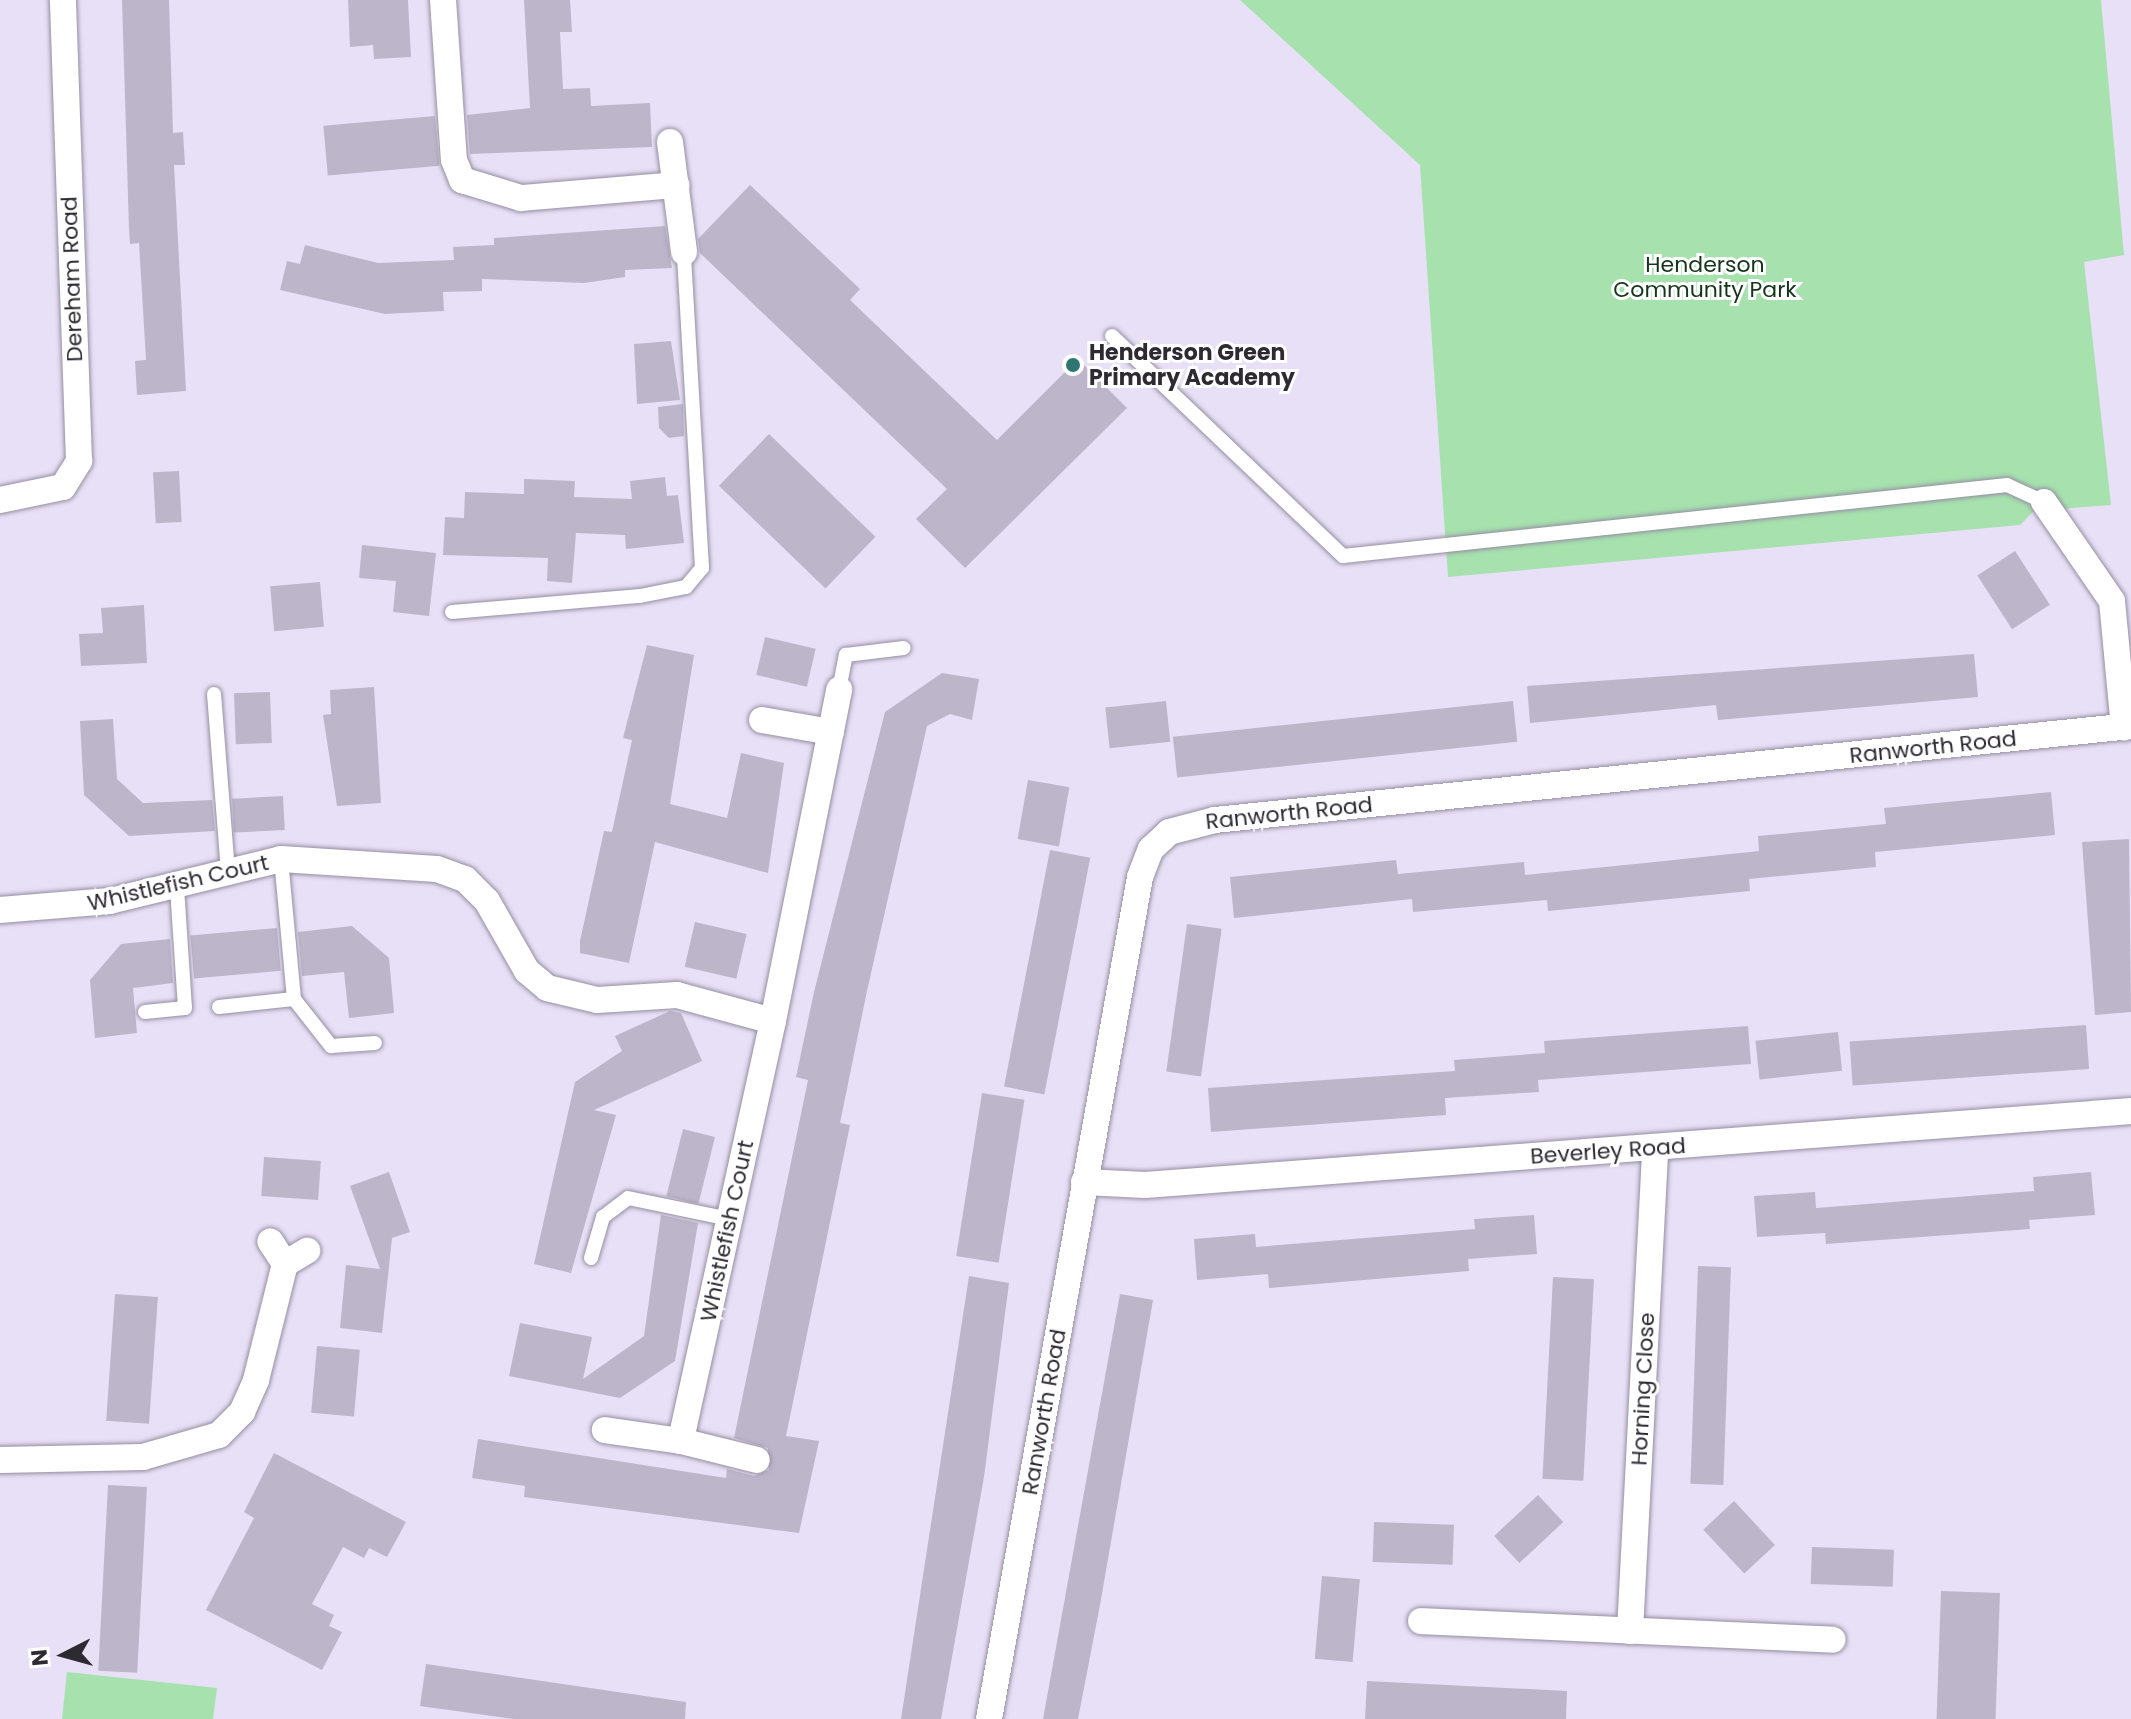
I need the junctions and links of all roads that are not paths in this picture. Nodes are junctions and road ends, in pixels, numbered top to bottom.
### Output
1 (63, 0) edge
2 (443, 0) edge
3 (670, 142) dead end
4 (676, 185) junction
5 (684, 252) joint
6 (1112, 336) dead end
7 (0, 500) edge
8 (2044, 502) joint
9 (452, 612) dead end
10 (904, 648) dead end
11 (839, 690) joint
12 (214, 694) dead end
13 (762, 720) dead end
14 (2128, 727) edge
15 (831, 732) junction
16 (281, 859) junction
17 (228, 871) junction
18 (177, 886) junction
19 (0, 910) edge
20 (294, 999) junction
21 (219, 1007) dead end
22 (145, 1012) dead end
23 (773, 1021) junction
24 (375, 1043) dead end
25 (2131, 1111) edge
26 (1655, 1148) junction
27 (1084, 1182) junction
28 (729, 1219) junction
29 (270, 1241) dead end
30 (591, 1258) dead end
31 (605, 1430) dead end
32 (681, 1441) junction
33 (0, 1460) edge
34 (757, 1460) dead end
35 (1421, 1621) dead end
36 (1630, 1631) junction
37 (1833, 1640) dead end
38 (989, 1719) edge

1 - 7 street, Dereham Road
2 - 4 street
3 - 4 street
4 - 5 street
5 - 9 lane
6 - 8 lane
8 - 14 street
10 - 11 lane
11 - 15 street, Whistlefish Court
12 - 17 lane
13 - 15 street
14 - 27 street, Ranworth Road
15 - 23 street, Whistlefish Court
16 - 17 street, Whistlefish Court
16 - 20 lane
16 - 23 street, Whistlefish Court
17 - 18 street, Whistlefish Court
18 - 19 street, Whistlefish Court
18 - 22 lane
20 - 21 lane
20 - 24 lane
23 - 28 street, Whistlefish Court
25 - 26 street, Beverley Road
26 - 27 street, Beverley Road
26 - 36 street, Horning Close
27 - 38 street, Ranworth Road
28 - 30 lane
28 - 32 street, Whistlefish Court
29 - 33 street
31 - 32 street
32 - 34 street
35 - 36 street
36 - 37 street

